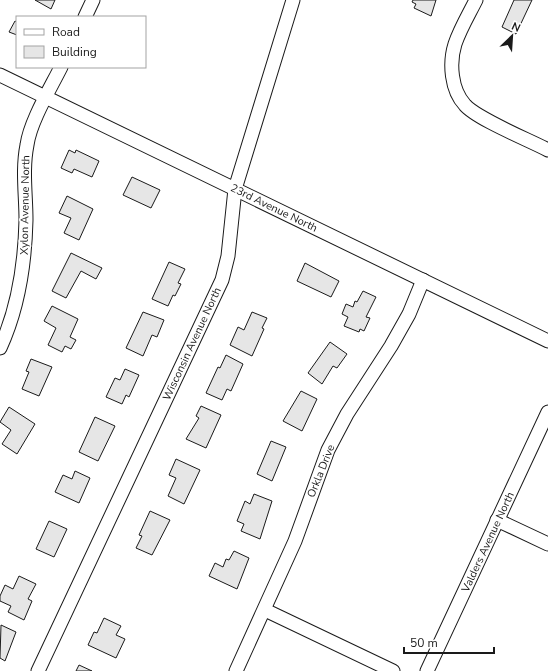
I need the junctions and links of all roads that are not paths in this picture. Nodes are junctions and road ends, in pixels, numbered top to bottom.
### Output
1 (93, 0) edge
2 (293, 0) edge
3 (476, 0) edge
4 (85, 16) edge
5 (61, 68) edge
6 (0, 76) edge
7 (46, 98) junction
8 (548, 150) edge
9 (235, 189) junction
10 (423, 280) junction
11 (548, 341) edge
12 (0, 348) edge
13 (548, 412) edge
14 (498, 520) junction
15 (548, 544) edge
16 (265, 610) junction
17 (38, 671) edge
18 (236, 671) edge
19 (393, 671) edge
20 (427, 671) edge

1 - 4 street
2 - 9 street, Wisconsin Avenue North
3 - 8 street
5 - 7 street, Xylon Avenue North
6 - 7 street, 23rd Avenue North
7 - 9 street, 23rd Avenue North
7 - 12 street, Xylon Avenue North
9 - 10 street, 23rd Avenue North
9 - 17 street, Wisconsin Avenue North
10 - 11 street, 23rd Avenue North
10 - 16 street, Orkla Drive
13 - 14 street, Valders Avenue North
14 - 15 street
14 - 20 street, Valders Avenue North
16 - 18 street, Orkla Drive
16 - 19 street

